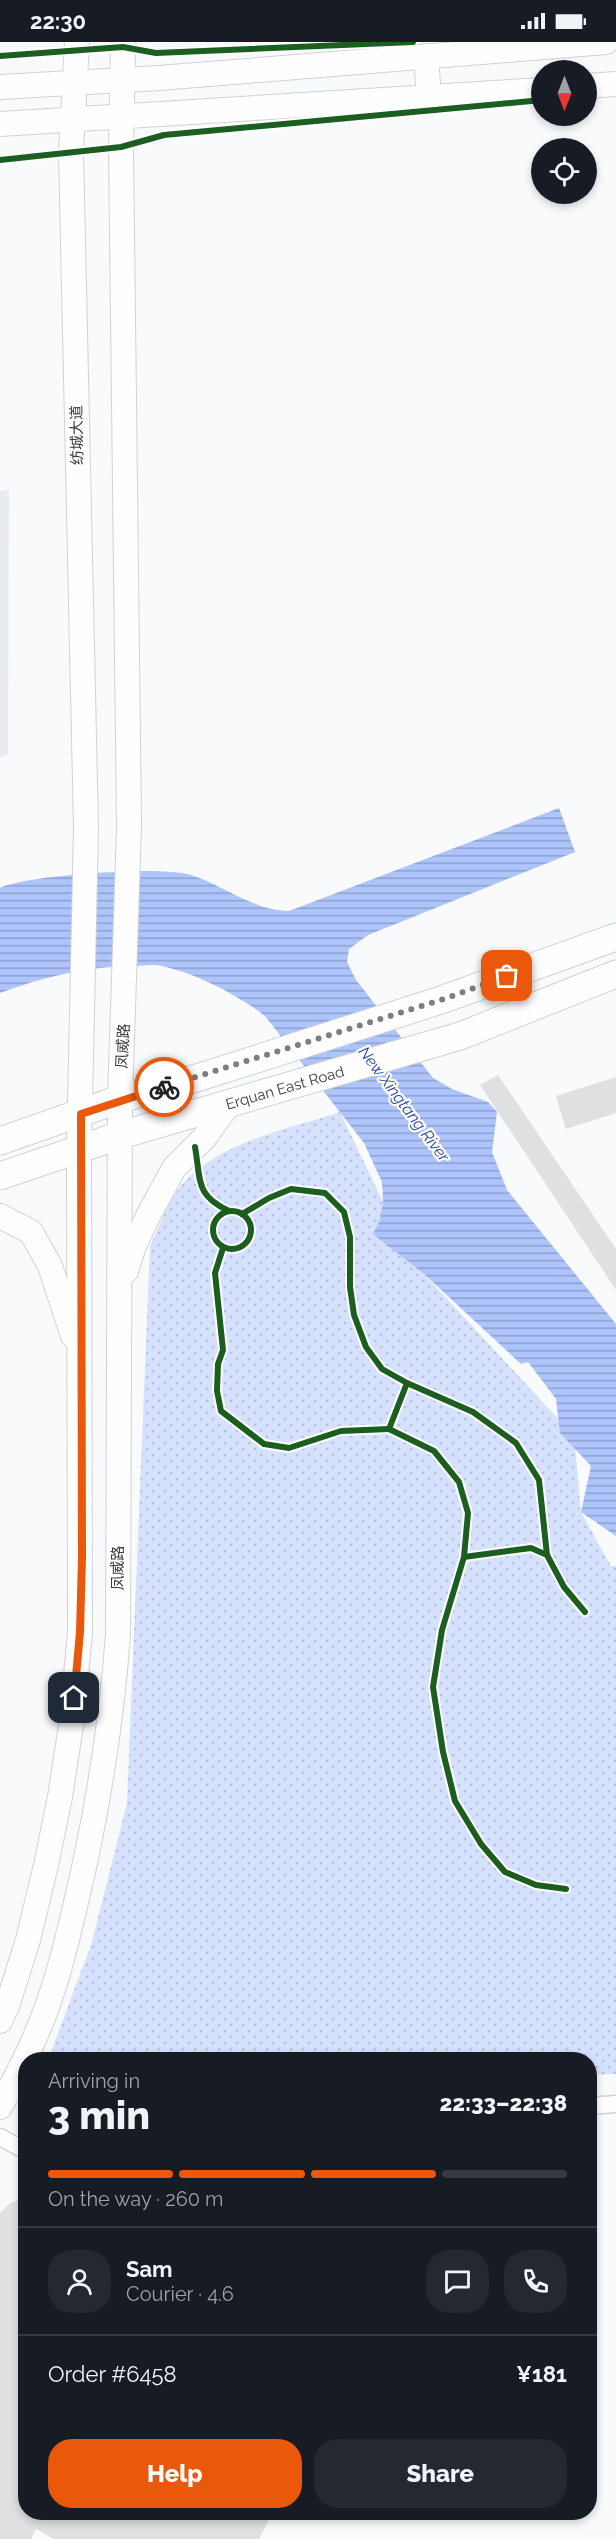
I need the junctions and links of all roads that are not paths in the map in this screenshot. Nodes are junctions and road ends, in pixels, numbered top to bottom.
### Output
1 (77, 42) edge
2 (123, 42) edge
3 (606, 42) edge
4 (426, 56) junction
5 (122, 80) junction
6 (75, 82) junction
7 (616, 84) edge
8 (597, 85) edge
9 (0, 87) edge
10 (531, 91) edge
11 (429, 98) junction
12 (122, 116) junction
13 (73, 119) junction
14 (0, 124) edge
15 (616, 937) edge
16 (616, 974) edge
17 (120, 1100) junction
18 (228, 1105) junction
19 (81, 1114) junction
20 (121, 1135) junction
21 (0, 1141) edge
22 (79, 1149) junction
23 (0, 1176) edge
24 (0, 1216) edge
25 (120, 1290) junction
26 (81, 1358) junction
27 (0, 2020) edge
28 (28, 2052) edge
29 (18, 2072) edge
30 (616, 2104) edge
31 (597, 2105) edge
32 (0, 2107) edge
33 (0, 2138) edge
34 (18, 2147) edge

1 - 6 main road, 纺城大道
2 - 5 main road
3 - 4 main road
4 - 5 main road
4 - 11 main road
5 - 6 main road
5 - 12 main road
6 - 9 main road
6 - 13 main road, 纺城大道
7 - 8 main road
10 - 11 main road
11 - 12 main road
12 - 13 main road
12 - 17 main road, 凤威路
13 - 14 main road
13 - 19 main road, 纺城大道
15 - 17 main road
16 - 18 main road, Erquan East Road
17 - 19 main road
17 - 20 main road, 凤威路
18 - 20 main road, Erquan East Road
18 - 25 main road
19 - 21 main road
19 - 22 main road
20 - 22 main road, Erquan East Road
20 - 25 main road, 凤威路
22 - 23 main road, Erquan East Road
22 - 26 main road
24 - 26 main road
25 - 28 main road, 凤威路
26 - 27 main road
29 - 32 main road, 凤威路
30 - 31 street
33 - 34 street

